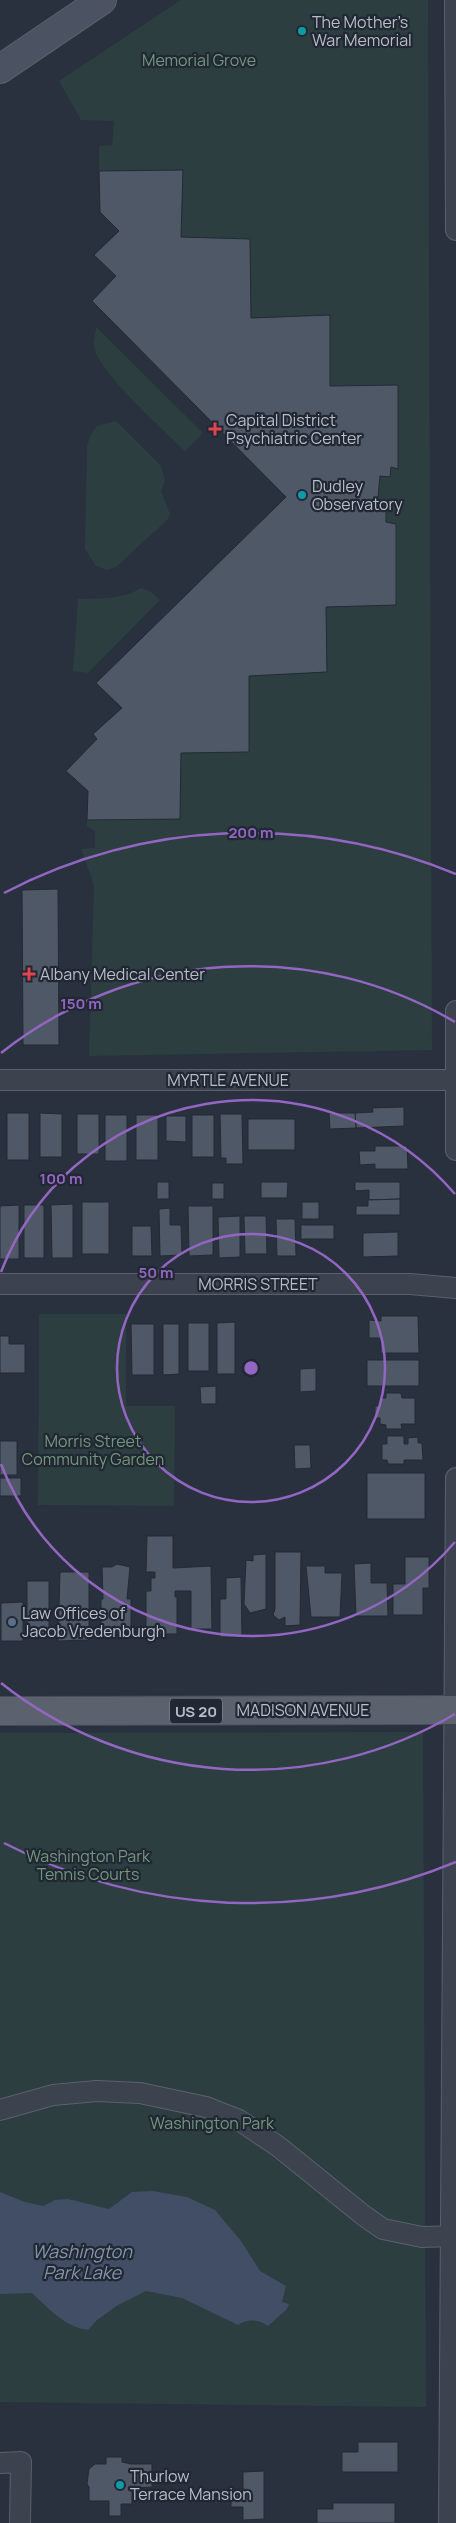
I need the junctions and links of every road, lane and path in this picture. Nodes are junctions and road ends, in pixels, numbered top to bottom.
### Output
1 (102, 0) edge
2 (455, 0) edge
3 (0, 68) edge
4 (455, 111) edge
5 (456, 230) edge
6 (456, 1011) edge
7 (0, 1080) edge
8 (455, 1080) edge
9 (456, 1150) edge
10 (0, 1284) edge
11 (456, 1288) edge
12 (456, 1478) edge
13 (456, 1493) edge
14 (455, 1710) edge
15 (0, 1711) edge
16 (0, 2110) edge
17 (453, 2236) edge
18 (453, 2321) edge
19 (0, 2463) edge
20 (20, 2523) edge
21 (448, 2523) edge

1 - 3 street
2 - 4 street
4 - 5 street
6 - 8 street
7 - 8 street, MYRTLE AVENUE
8 - 9 street
10 - 11 street, MORRIS STREET
12 - 13 street
13 - 14 street
14 - 15 main road, MADISON AVENUE / US 20
14 - 17 street
16 - 17 street
17 - 18 street
18 - 21 street
19 - 20 street

